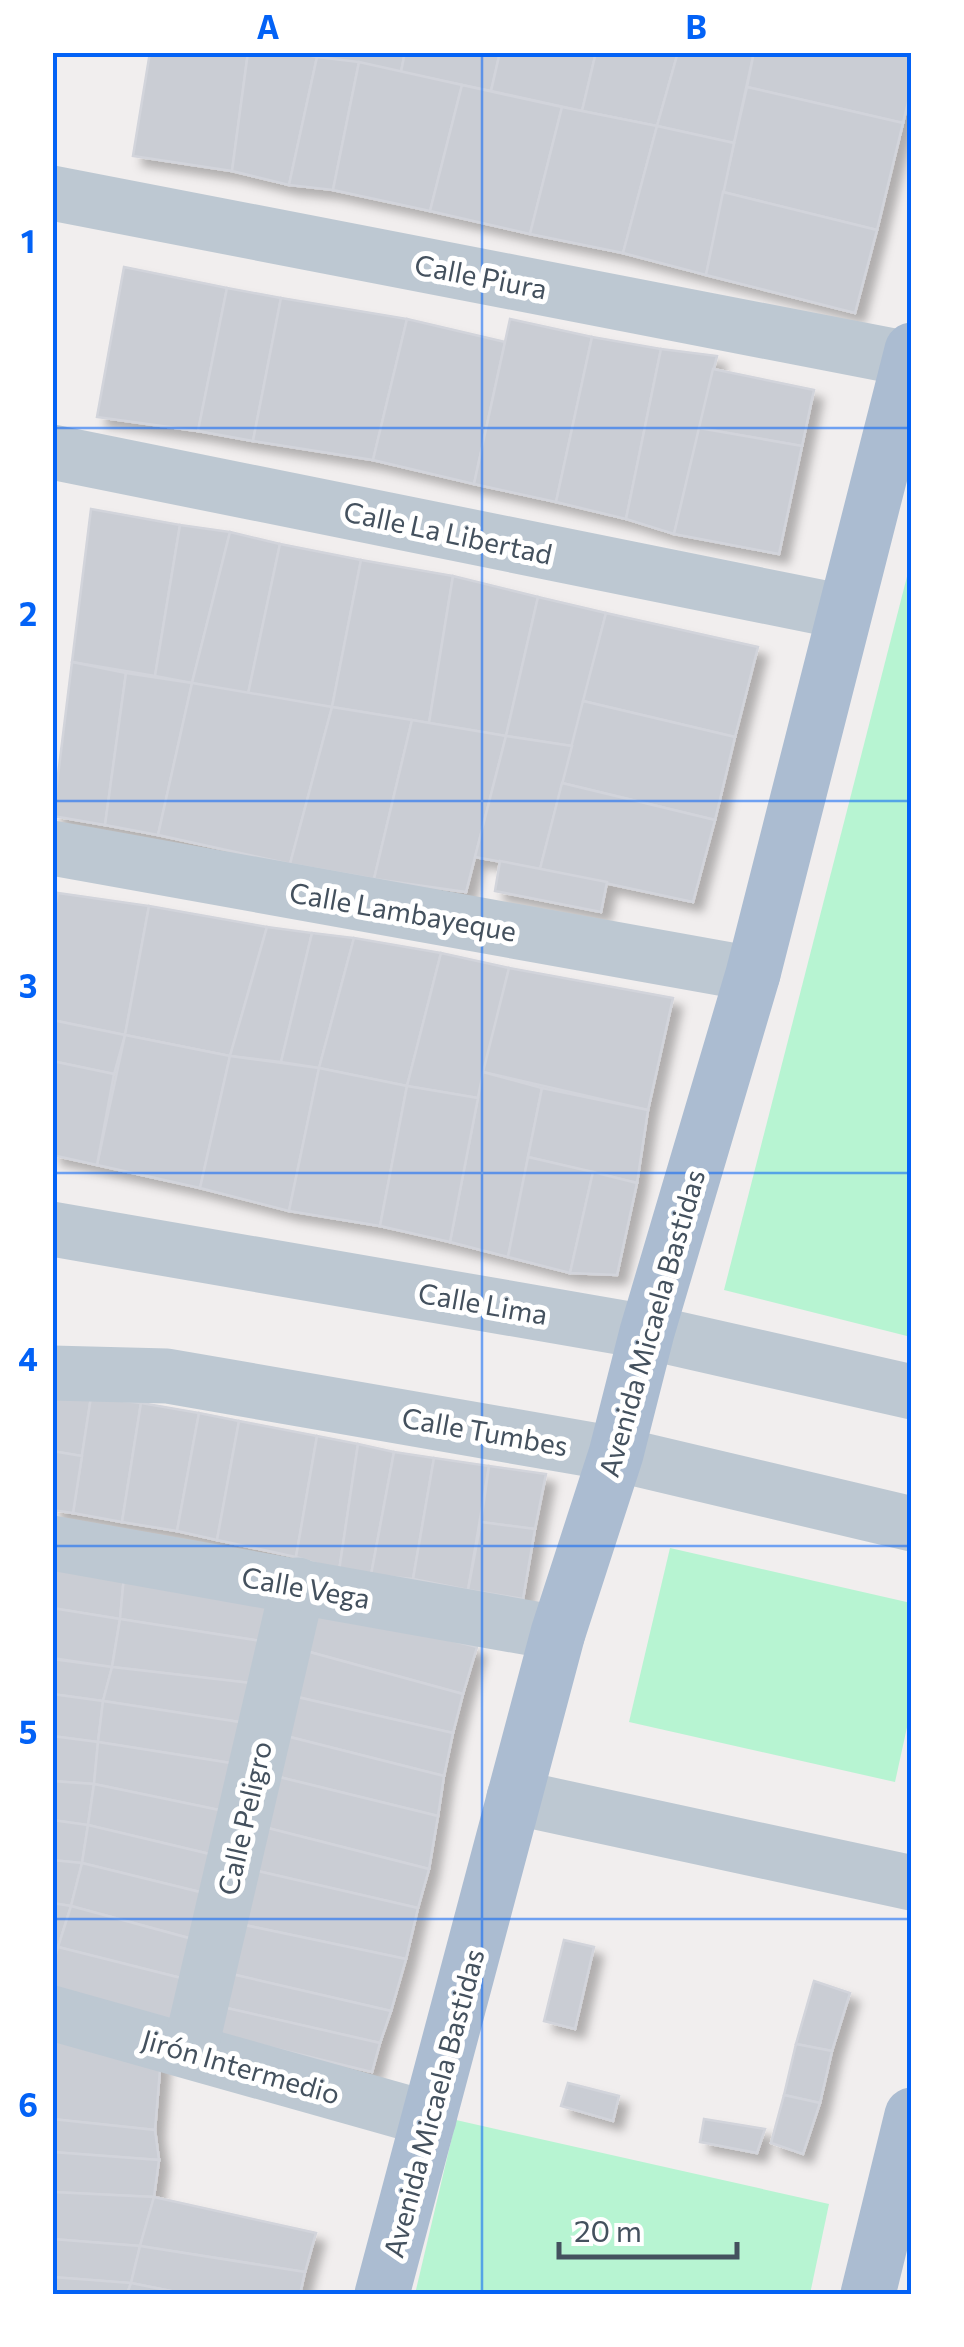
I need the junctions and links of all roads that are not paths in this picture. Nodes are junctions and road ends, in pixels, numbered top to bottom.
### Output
1 (52, 193) edge
2 (910, 354) edge
3 (52, 452) edge
4 (844, 612) junction
5 (52, 848) edge
6 (753, 974) junction
7 (52, 1229) edge
8 (647, 1332) junction
9 (52, 1373) edge
10 (912, 1392) edge
11 (616, 1454) junction
12 (912, 1524) edge
13 (52, 1544) edge
14 (298, 1585) junction
15 (558, 1633) junction
16 (514, 1797) junction
17 (912, 1882) edge
18 (52, 2012) edge
19 (190, 2052) junction
20 (912, 2114) edge
21 (429, 2119) junction
22 (382, 2294) edge
23 (868, 2294) edge

1 - 2 street, Calle Piura
2 - 4 main road, Avenida Micaela Bastidas
3 - 4 street, Calle La Libertad
4 - 6 main road, Avenida Micaela Bastidas
5 - 6 street, Calle Lambayeque
6 - 8 main road, Avenida Micaela Bastidas
7 - 8 street, Calle Lima
8 - 10 street, Calle Lima
8 - 11 main road, Avenida Micaela Bastidas
9 - 11 street, Calle Tumbes
11 - 12 street, Calle Tumbes
11 - 15 main road, Avenida Micaela Bastidas
13 - 14 street, Calle Vega
14 - 15 street, Calle Vega
14 - 19 street, Calle Peligro
15 - 16 main road, Avenida Micaela Bastidas
16 - 17 street
16 - 21 main road, Avenida Micaela Bastidas
18 - 19 street, Jirón Intermedio
19 - 21 street, Jirón Intermedio
20 - 23 main road
21 - 22 main road, Avenida Micaela Bastidas

